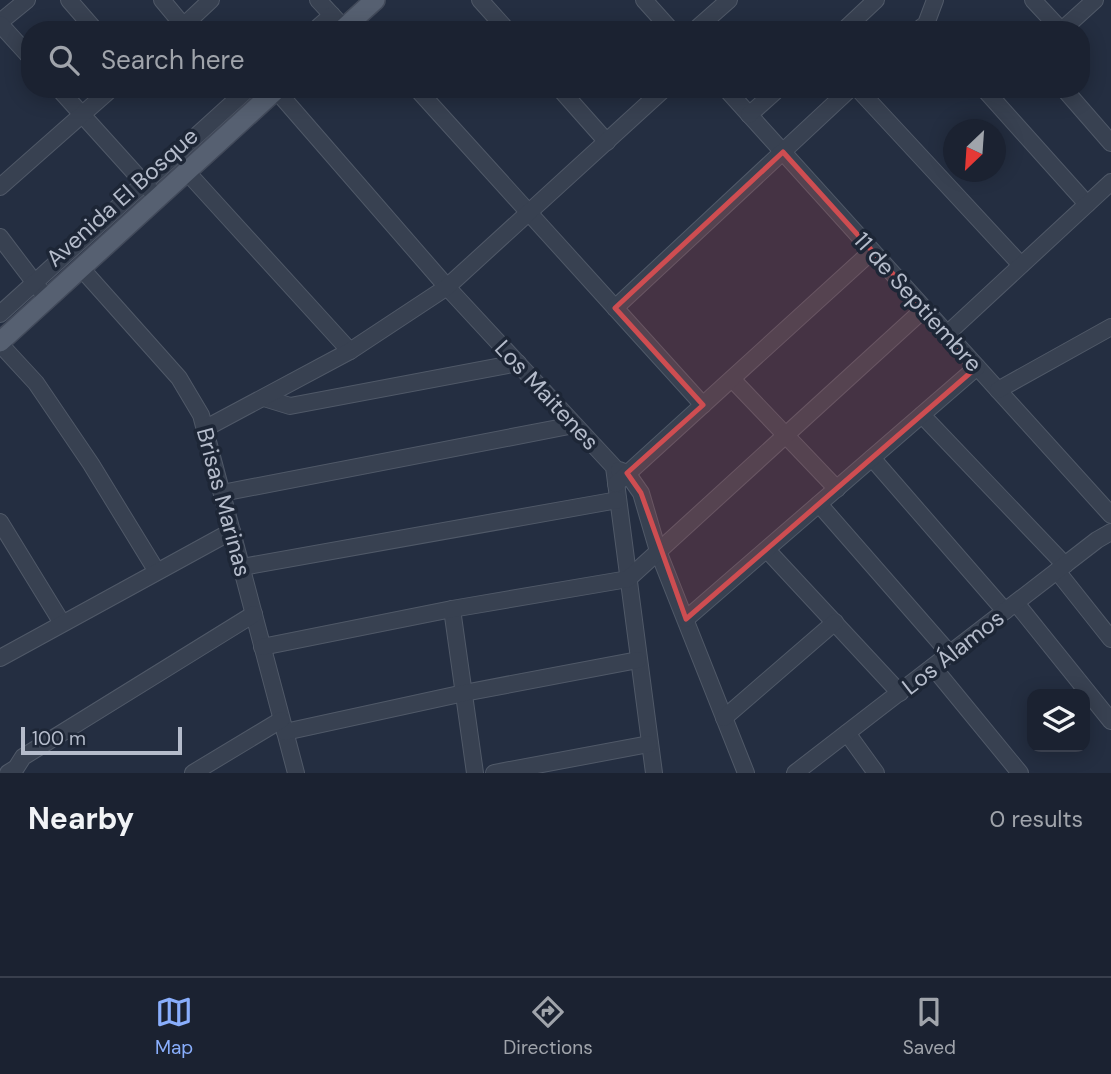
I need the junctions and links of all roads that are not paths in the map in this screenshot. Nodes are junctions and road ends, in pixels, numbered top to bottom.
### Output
1 (27, 0) edge
2 (69, 0) edge
3 (162, 0) edge
4 (211, 0) edge
5 (318, 0) edge
6 (375, 0) edge
7 (480, 0) edge
8 (645, 0) edge
9 (729, 0) edge
10 (877, 0) edge
11 (935, 0) edge
12 (1033, 0) edge
13 (1095, 0) edge
14 (87, 21) edge
15 (177, 21) edge
16 (191, 21) edge
17 (343, 21) edge
18 (350, 21) edge
19 (499, 21) edge
20 (663, 21) edge
21 (705, 21) edge
22 (854, 21) edge
23 (928, 21) edge
24 (1053, 21) edge
25 (1071, 21) edge
26 (0, 23) edge
27 (21, 47) edge
28 (67, 98) edge
29 (102, 98) edge
30 (243, 98) edge
31 (243, 98) edge
32 (283, 98) edge
33 (425, 98) edge
34 (567, 98) edge
35 (654, 98) edge
36 (734, 98) edge
37 (768, 98) edge
38 (840, 98) edge
39 (867, 98) edge
40 (996, 98) edge
41 (1072, 98) edge
42 (749, 115) junction
43 (83, 116) junction
44 (607, 142) junction
45 (1111, 143) edge
46 (783, 152) junction
47 (187, 172) junction
48 (1111, 182) edge
49 (0, 187) edge
50 (151, 191) junction
51 (1087, 204) junction
52 (530, 214) junction
53 (0, 237) edge
54 (872, 251) junction
55 (1021, 265) junction
56 (81, 268) junction
57 (33, 282) junction
58 (447, 287) junction
59 (47, 299) junction
60 (615, 308) junction
61 (924, 309) junction
62 (0, 314) edge
63 (1111, 327) edge
64 (947, 334) junction
65 (0, 343) edge
66 (350, 351) junction
67 (518, 363) junction
68 (977, 367) junction
69 (732, 379) junction
70 (998, 390) junction
71 (264, 398) junction
72 (703, 405) junction
73 (922, 415) junction
74 (574, 425) junction
75 (205, 428) junction
76 (785, 435) junction
77 (872, 458) junction
78 (619, 481) junction
79 (837, 489) junction
80 (222, 493) junction
81 (819, 504) junction
82 (1111, 515) edge
83 (0, 522) edge
84 (232, 531) junction
85 (1111, 532) edge
86 (768, 550) junction
87 (658, 551) junction
88 (242, 567) junction
89 (1061, 568) junction
90 (156, 570) junction
91 (628, 579) junction
92 (1011, 607) junction
93 (452, 609) junction
94 (254, 614) junction
95 (686, 619) junction
96 (835, 622) junction
97 (62, 623) junction
98 (1111, 639) edge
99 (262, 647) junction
100 (950, 654) junction
101 (1, 656) edge
102 (638, 660) junction
103 (933, 667) junction
104 (464, 693) junction
105 (900, 693) junction
106 (724, 718) junction
107 (1111, 721) edge
108 (283, 726) junction
109 (847, 733) junction
110 (649, 744) junction
111 (16, 766) edge
112 (565, 767) edge
113 (193, 773) edge
114 (296, 773) edge
115 (475, 773) edge
116 (494, 773) edge
117 (653, 773) edge
118 (746, 773) edge
119 (795, 773) edge
120 (876, 773) edge
121 (1020, 773) edge

1 - 26 street
2 - 14 street
3 - 15 street
4 - 16 street
5 - 17 street
6 - 18 main road
7 - 19 street
8 - 20 street
9 - 21 street
10 - 22 street
11 - 23 street
12 - 24 street
13 - 25 street
26 - 27 street
28 - 43 street
29 - 43 street
30 - 47 main road, Avenida El Bosque
31 - 50 street, Avenida El Bosque
32 - 58 street, Los Maitenes
33 - 52 street
34 - 44 street
35 - 44 street
36 - 42 street, 11 de Septiembre
37 - 42 street
38 - 46 street
39 - 55 street
40 - 51 street
41 - 45 street
42 - 46 street, 11 de Septiembre
43 - 49 street
43 - 50 street
44 - 52 street
46 - 54 street, 11 de Septiembre
46 - 60 street
47 - 50 main road, Avenida El Bosque
47 - 66 street
48 - 51 street
50 - 56 main road, Avenida El Bosque
50 - 57 street, Avenida El Bosque
51 - 55 street
52 - 58 street
52 - 60 street
53 - 57 street
54 - 61 street, 11 de Septiembre
54 - 69 street
55 - 64 street
56 - 59 main road, Avenida El Bosque
56 - 75 street, Brisas Marinas
57 - 59 street
57 - 62 street, Avenida El Bosque
58 - 66 street
58 - 67 street, Los Maitenes
59 - 65 main road, Avenida El Bosque
60 - 72 street
61 - 64 street, 11 de Septiembre
61 - 76 street
63 - 70 street
64 - 68 street, 11 de Septiembre
65 - 90 street
66 - 71 street
67 - 71 street
67 - 74 street, Los Maitenes
68 - 70 street, 11 de Septiembre
68 - 73 street
69 - 72 street
69 - 76 street
70 - 82 street, 11 de Septiembre
71 - 75 street
72 - 78 street
73 - 77 street
73 - 89 street
74 - 78 street, Los Maitenes
74 - 80 street
75 - 80 street, Brisas Marinas
76 - 79 street
76 - 87 street
77 - 79 street
77 - 92 street
78 - 87 street, Los Maitenes
78 - 88 street
78 - 91 street
79 - 81 street
80 - 84 street, Brisas Marinas
81 - 86 street
81 - 100 street
83 - 97 street
84 - 88 street, Brisas Marinas
84 - 90 street
85 - 89 street, Los Álamos
86 - 95 street
86 - 96 street
87 - 91 street
87 - 95 street, Los Maitenes
88 - 94 street, Brisas Marinas
89 - 92 street, Los Álamos
89 - 98 street
90 - 97 street
91 - 93 street
91 - 102 street
92 - 100 street, Los Álamos
92 - 107 street
93 - 99 street
93 - 104 street
94 - 99 street, Brisas Marinas
94 - 111 street
95 - 106 street, Los Maitenes
96 - 105 street
96 - 106 street
97 - 101 street
99 - 108 street, Brisas Marinas
100 - 103 street, Los Álamos
102 - 104 street
102 - 110 street
103 - 105 street, Los Álamos
103 - 121 street
104 - 108 street
104 - 115 street
105 - 109 street, Los Álamos
106 - 118 street, Los Maitenes
108 - 113 street
108 - 114 street, Brisas Marinas
109 - 119 street, Los Álamos
109 - 120 street
110 - 112 street
110 - 117 street
112 - 116 street

